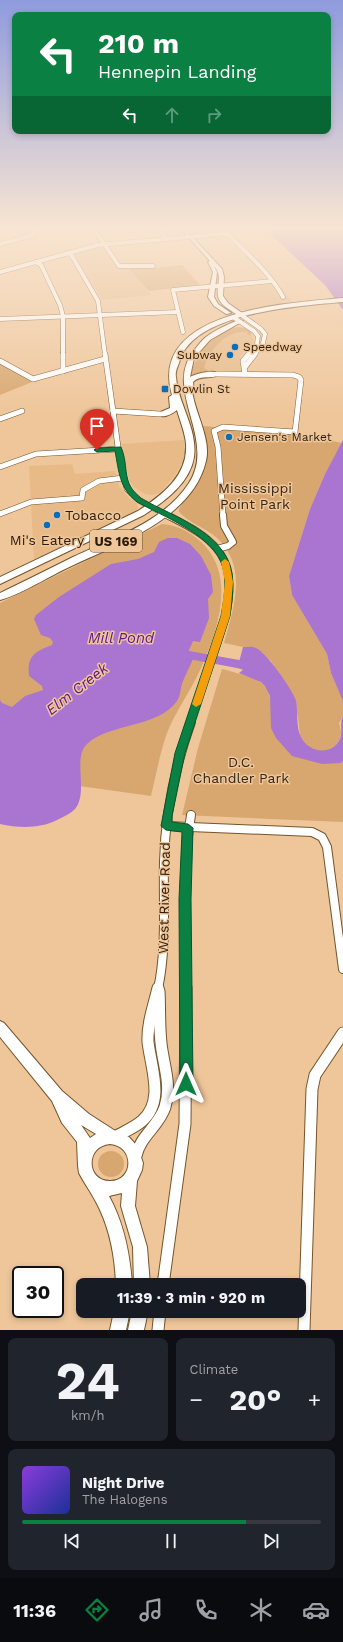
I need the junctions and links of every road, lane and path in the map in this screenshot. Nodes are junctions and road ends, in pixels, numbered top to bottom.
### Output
1 (54, 291) edge
2 (93, 291) edge
3 (174, 291) edge
4 (211, 291) edge
5 (220, 291) edge
6 (279, 291) edge
7 (282, 297) dead end
8 (343, 300) edge
9 (178, 312) junction
10 (101, 314) junction
11 (63, 316) junction
12 (232, 317) junction
13 (242, 318) junction
14 (0, 319) edge
15 (183, 332) dead end
16 (105, 359) junction
17 (0, 361) edge
18 (245, 367) junction
19 (63, 371) junction
20 (217, 374) joint
21 (245, 374) junction
22 (172, 380) junction
23 (191, 407) junction
24 (22, 411) dead end
25 (113, 411) junction
26 (160, 414) joint
27 (0, 419) edge
28 (118, 449) junction
29 (0, 467) edge
30 (124, 478) junction
31 (151, 507) junction
32 (0, 514) edge
33 (164, 514) junction
34 (217, 549) junction
35 (0, 581) edge
36 (0, 597) edge
37 (191, 815) dead end
38 (166, 826) junction
39 (188, 828) junction
40 (343, 969) edge
41 (159, 987) junction
42 (0, 1027) edge
43 (343, 1033) edge
44 (57, 1096) junction
45 (114, 1137) junction
46 (85, 1158) junction
47 (136, 1161) junction
48 (130, 1178) junction
49 (94, 1184) junction
50 (123, 1278) edge
51 (142, 1278) edge
52 (164, 1278) edge
53 (121, 1318) edge
54 (139, 1318) edge
55 (159, 1318) edge
56 (118, 1330) edge
57 (136, 1330) edge
58 (158, 1330) edge
59 (304, 1330) edge

1 - 11 street
2 - 10 street, West River Road
3 - 9 street
4 - 12 main road
5 - 13 main road
6 - 7 street
8 - 13 highway, US 169
9 - 10 street
9 - 15 street
10 - 11 street
10 - 16 street, West River Road
11 - 14 street
11 - 19 street
12 - 13 highway, US 169
12 - 22 highway, US 169
13 - 18 street
13 - 18 street
13 - 23 highway, US 169
16 - 19 street
16 - 25 street, West River Road
17 - 19 street
18 - 21 street
20 - 21 street
20 - 23 highway
21 - 34 street
22 - 26 highway
22 - 31 highway, US 169
23 - 33 highway, US 169
24 - 27 street
25 - 26 street
25 - 28 street, West River Road
28 - 29 street
28 - 30 street, West River Road
30 - 31 street, West River Road
30 - 32 street
31 - 33 street, West River Road
31 - 35 highway, US 169
33 - 34 street, West River Road
33 - 36 highway, US 169
34 - 38 street, West River Road
37 - 39 street, West River Road
38 - 39 street
38 - 41 street, West River Road
39 - 40 street
39 - 52 street, West River Road
41 - 45 street, West River Road
41 - 47 street, West River Road
42 - 44 main road
43 - 59 street
44 - 45 main road
44 - 46 main road
45 - 46 main road
45 - 47 main road
46 - 49 main road
47 - 48 main road
48 - 49 main road
48 - 51 main road
49 - 50 main road
53 - 56 main road
54 - 57 main road
55 - 58 street

